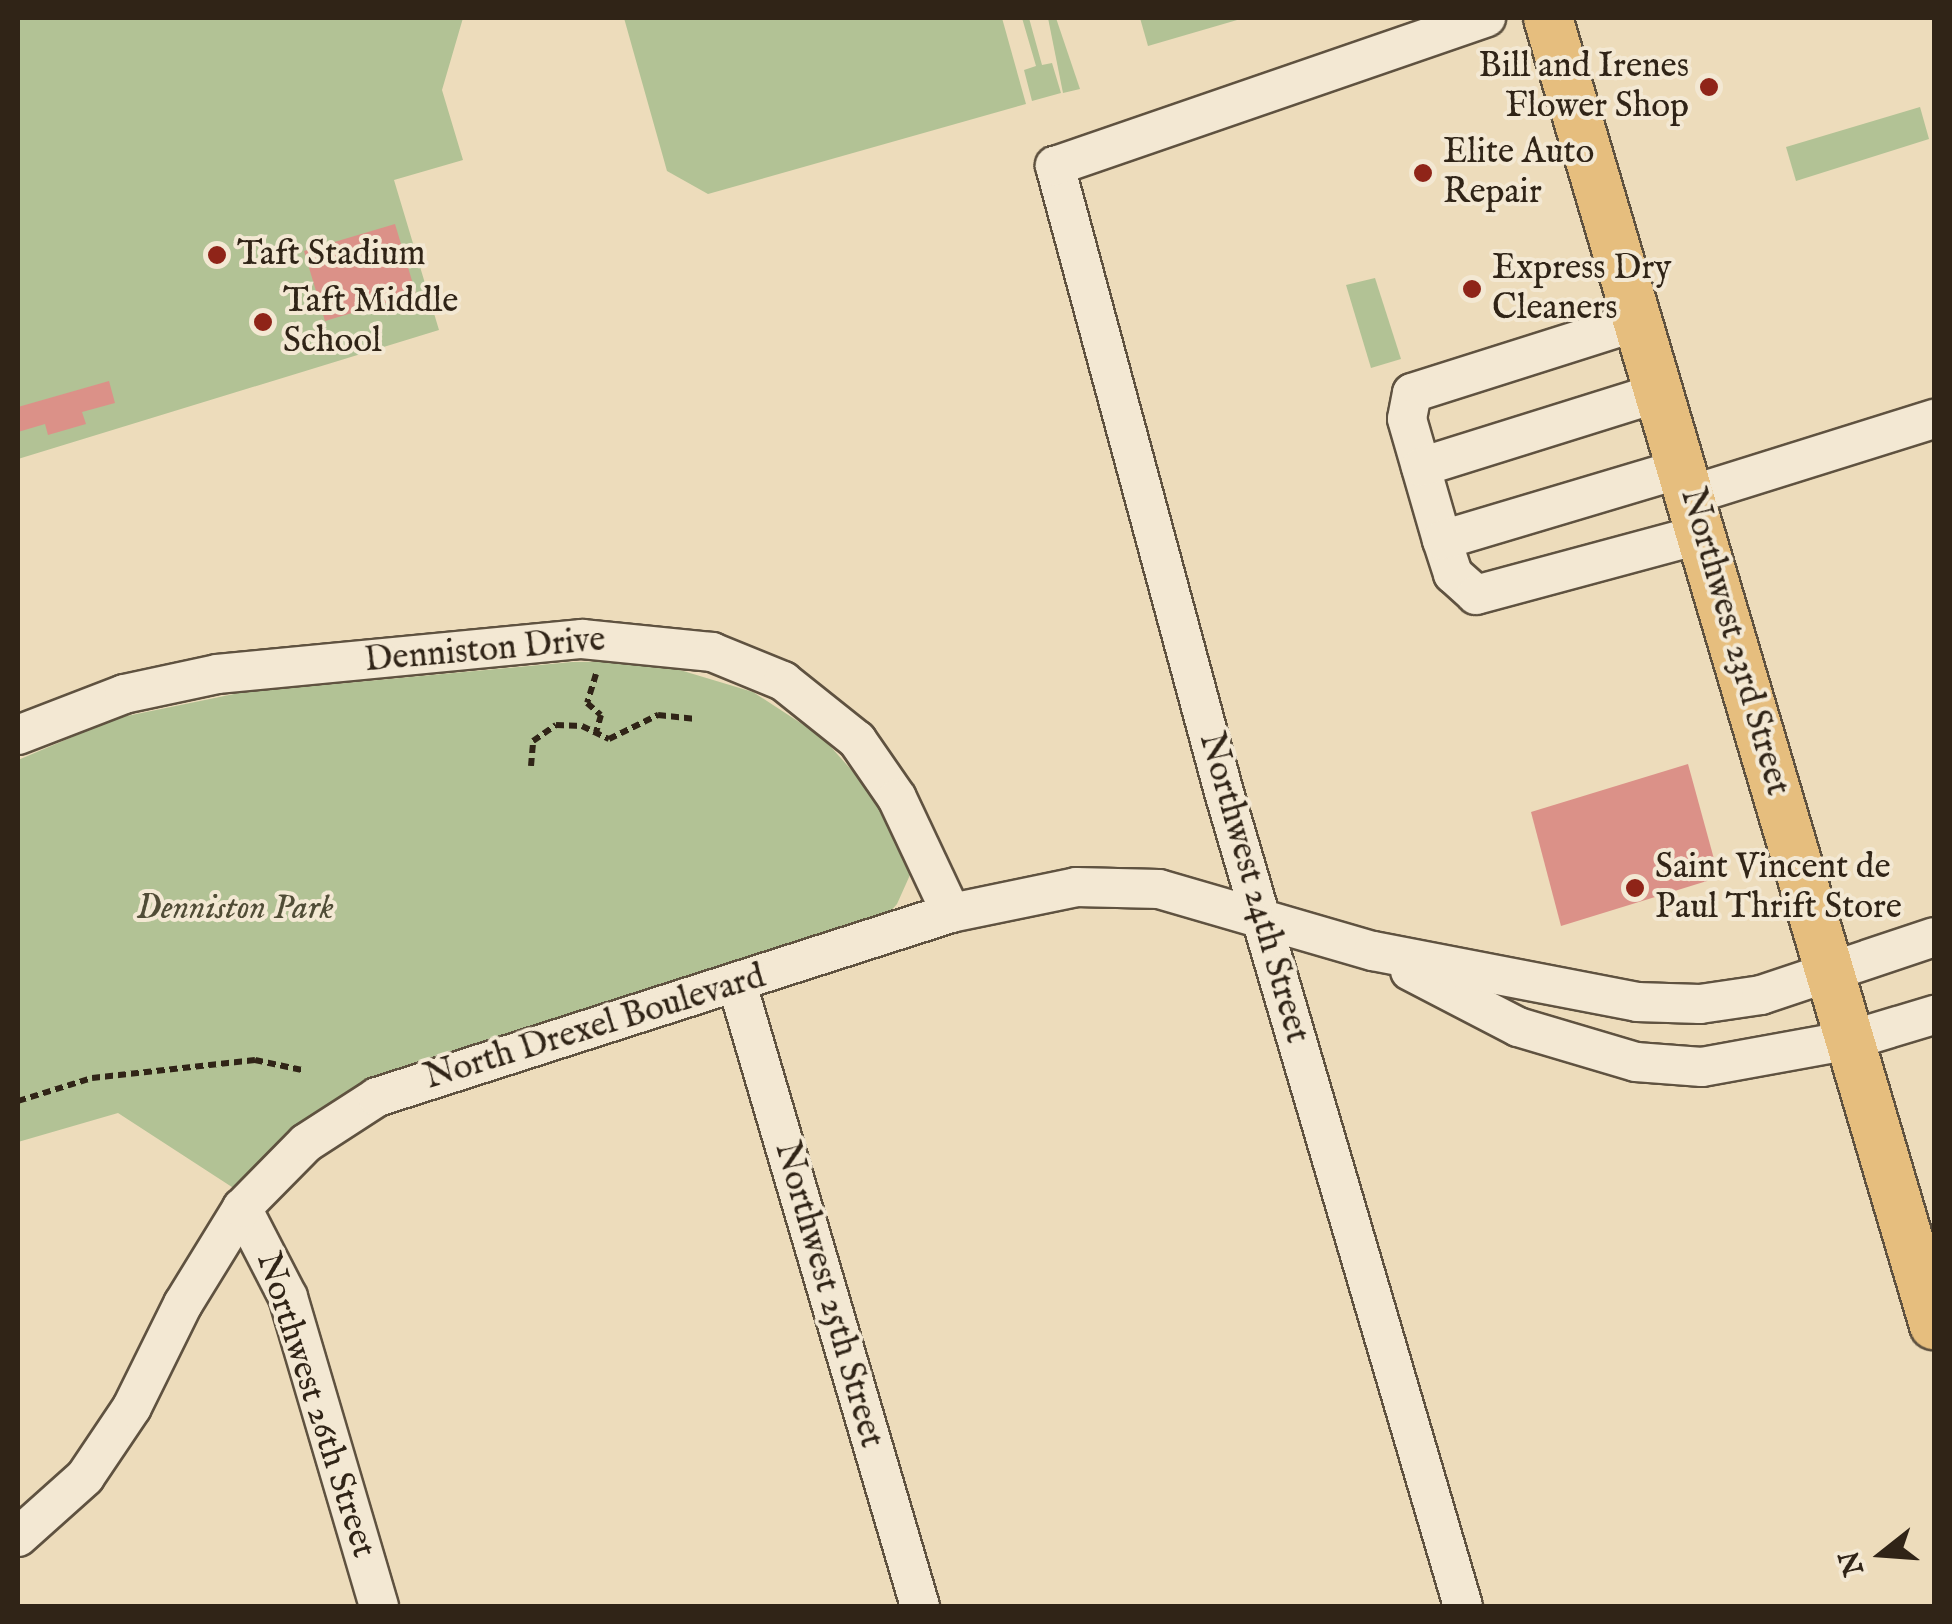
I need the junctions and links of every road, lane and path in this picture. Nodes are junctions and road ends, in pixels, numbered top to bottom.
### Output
1 (1486, 18) edge
2 (1548, 18) edge
3 (1640, 321) junction
4 (1661, 392) junction
5 (1934, 420) edge
6 (1421, 467) junction
7 (1692, 499) junction
8 (1442, 540) junction
9 (582, 639) junction
10 (696, 719) dead end
11 (596, 732) junction
12 (18, 735) edge
13 (531, 766) dead end
14 (951, 913) junction
15 (1260, 914) junction
16 (1934, 937) edge
17 (1373, 951) junction
18 (1831, 970) junction
19 (737, 984) junction
20 (1934, 1015) edge
21 (1852, 1040) junction
22 (302, 1070) dead end
23 (18, 1101) edge
24 (242, 1208) junction
25 (1934, 1325) edge
26 (18, 1537) edge
27 (378, 1606) edge
28 (920, 1606) edge
29 (1463, 1606) edge

1 - 15 street, Northwest 24th Street
2 - 3 main road, Northwest 23rd Street
3 - 4 main road, Northwest 23rd Street
3 - 6 street
4 - 6 street
4 - 7 main road, Northwest 23rd Street
5 - 7 street
6 - 8 street
7 - 8 street
7 - 8 street
7 - 18 main road, Northwest 23rd Street
9 - 11 path
9 - 12 street, Denniston Drive
9 - 14 street, Denniston Drive
10 - 11 path
11 - 13 path
14 - 15 street, North Drexel Boulevard
14 - 19 street, North Drexel Boulevard
15 - 17 street, North Drexel Boulevard
15 - 29 street, Northwest 24th Street
16 - 18 street, North Drexel Boulevard
17 - 18 street, North Drexel Boulevard
17 - 21 street, North Drexel Boulevard
18 - 21 main road, Northwest 23rd Street
19 - 24 street, North Drexel Boulevard
19 - 28 street, Northwest 25th Street
20 - 21 street, North Drexel Boulevard
21 - 25 main road, Northwest 23rd Street
22 - 23 path
24 - 26 street, North Drexel Boulevard
24 - 27 street, Northwest 26th Street

